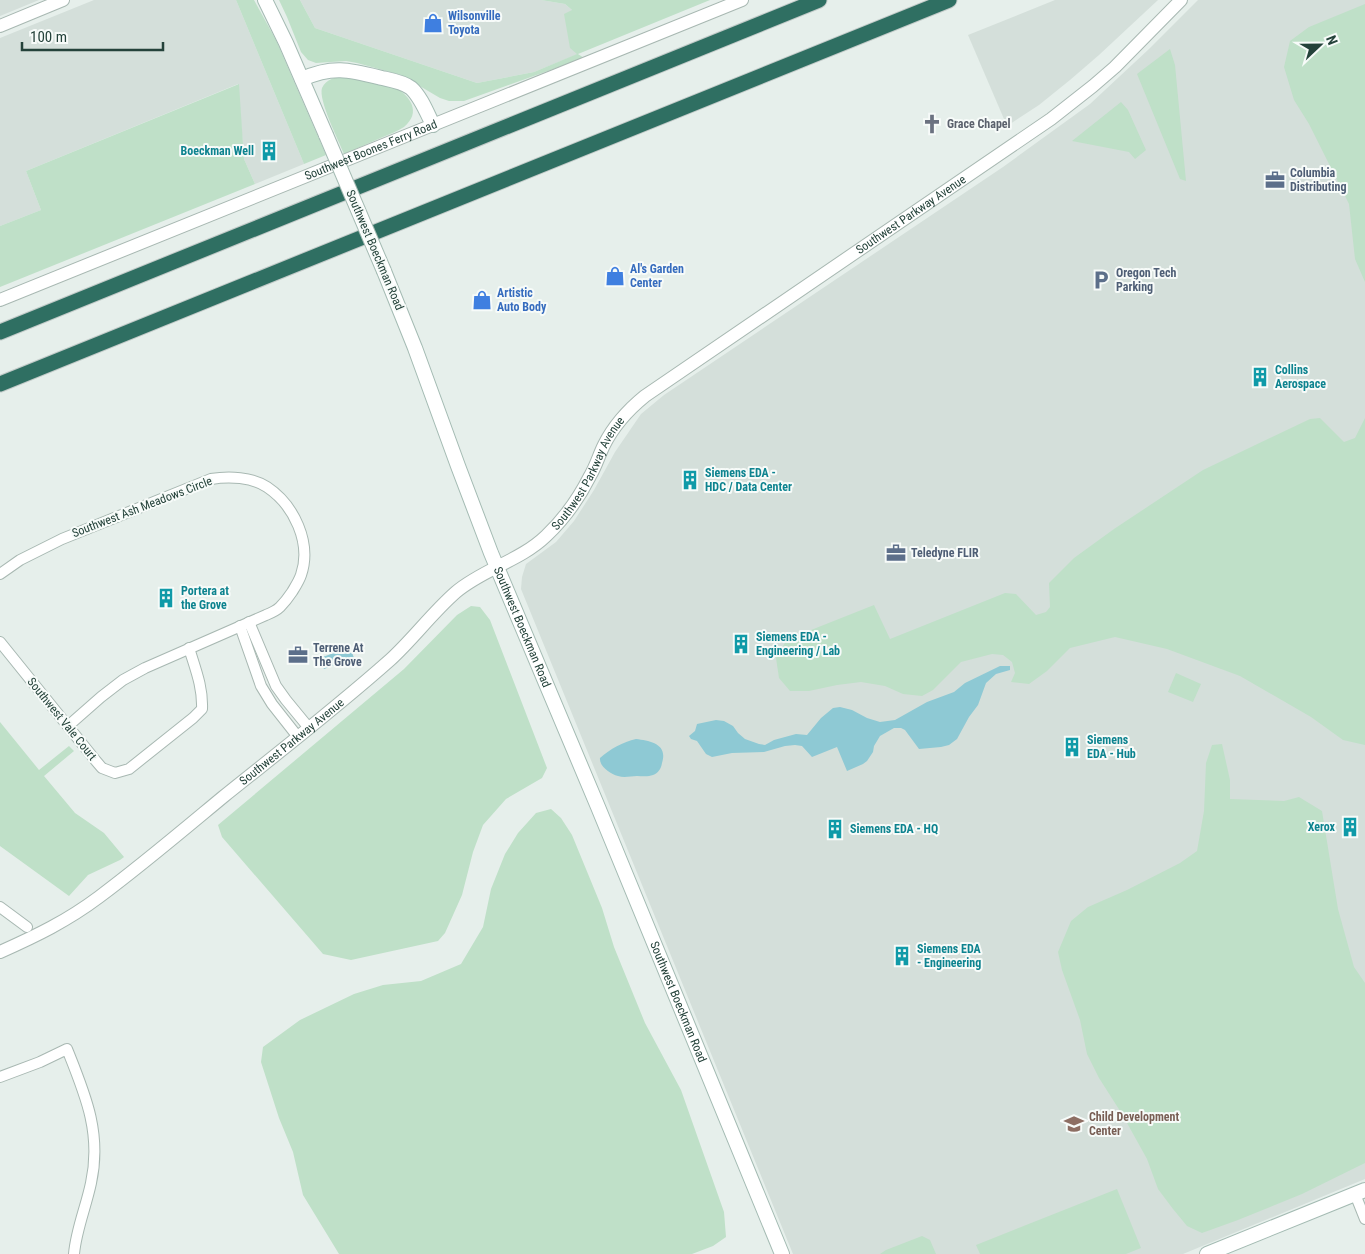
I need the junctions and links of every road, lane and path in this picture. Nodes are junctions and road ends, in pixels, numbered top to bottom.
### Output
1 (63, 0) edge
2 (265, 0) edge
3 (742, 0) edge
4 (819, 0) edge
5 (948, 0) edge
6 (1181, 0) edge
7 (0, 26) edge
8 (302, 79) junction
9 (433, 125) junction
10 (0, 300) edge
11 (0, 332) edge
12 (0, 384) edge
13 (497, 567) junction
14 (0, 574) edge
15 (245, 624) junction
16 (0, 642) edge
17 (189, 648) junction
18 (68, 726) junction
19 (309, 728) junction
20 (298, 737) junction
21 (0, 907) edge
22 (27, 927) dead end
23 (0, 952) edge
24 (0, 1077) edge
25 (1360, 1192) edge
26 (1365, 1219) edge
27 (76, 1254) edge
28 (782, 1254) edge
29 (1208, 1254) edge

1 - 7 street
2 - 8 main road, Southwest Boeckman Road
3 - 9 street, Southwest Boones Ferry Road
4 - 11 highway
5 - 12 highway
6 - 13 street, Southwest Parkway Avenue
8 - 9 main road
8 - 13 main road, Southwest Boeckman Road, bridge
9 - 10 street, Southwest Boones Ferry Road
13 - 19 street, Southwest Parkway Avenue
13 - 28 main road, Southwest Boeckman Road
14 - 15 street, Southwest Ash Meadows Circle
15 - 17 street, Southwest Ash Meadows Circle
15 - 19 street
15 - 20 street
16 - 18 street, Southwest Vale Court
17 - 18 street, Southwest Ash Meadows Circle
17 - 18 street, Southwest Vale Court
19 - 20 street, Southwest Parkway Avenue
20 - 23 street, Southwest Parkway Avenue
21 - 22 street
24 - 27 street
25 - 26 street
25 - 29 main road

